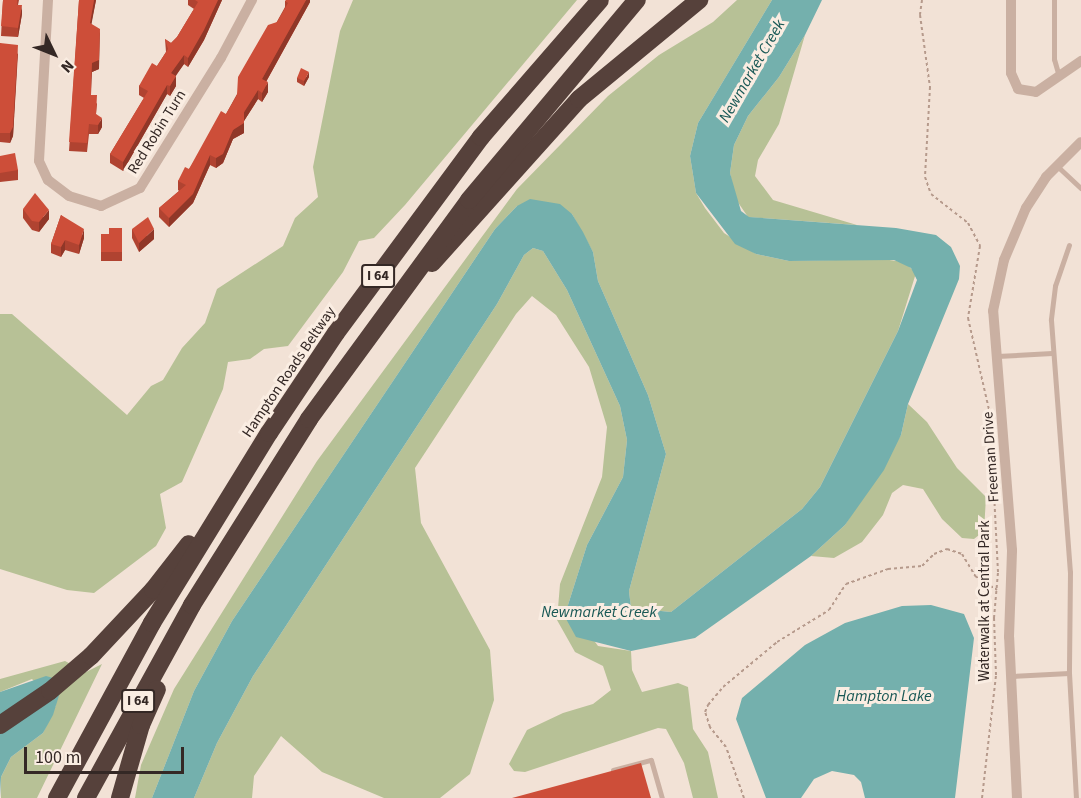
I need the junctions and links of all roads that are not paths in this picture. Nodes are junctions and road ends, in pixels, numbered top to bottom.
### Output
1 (48, 0) edge
2 (252, 0) edge
3 (600, 0) edge
4 (637, 0) edge
5 (699, 0) edge
6 (1011, 0) edge
7 (1054, 0) edge
8 (1081, 61) edge
9 (1059, 77) junction
10 (1081, 142) edge
11 (1056, 165) junction
12 (1081, 188) edge
13 (1069, 245) dead end
14 (392, 302) junction
15 (1052, 353) junction
16 (994, 356) junction
17 (247, 469) junction
18 (192, 605) junction
19 (1069, 673) junction
20 (1011, 676) junction
21 (0, 725) edge
22 (606, 772) edge
23 (57, 798) edge
24 (86, 798) edge
25 (120, 798) edge
26 (662, 798) edge
27 (1017, 798) edge
28 (1076, 798) edge

1 - 2 street, Red Robin Turn
3 - 17 highway, Hampton Roads Beltway / I 64
4 - 14 highway, I 64
5 - 14 highway
6 - 9 street
7 - 9 lane
8 - 9 street
10 - 11 street, Freeman Drive
11 - 12 lane
11 - 16 street, Freeman Drive
13 - 15 lane
14 - 18 highway, I 64
15 - 16 lane
15 - 19 lane
16 - 20 street, Freeman Drive
17 - 21 highway
17 - 23 highway, Hampton Roads Beltway / I 64
18 - 24 highway, I 64
18 - 25 highway
19 - 20 lane
19 - 28 lane
20 - 27 street, Freeman Drive
22 - 26 lane

